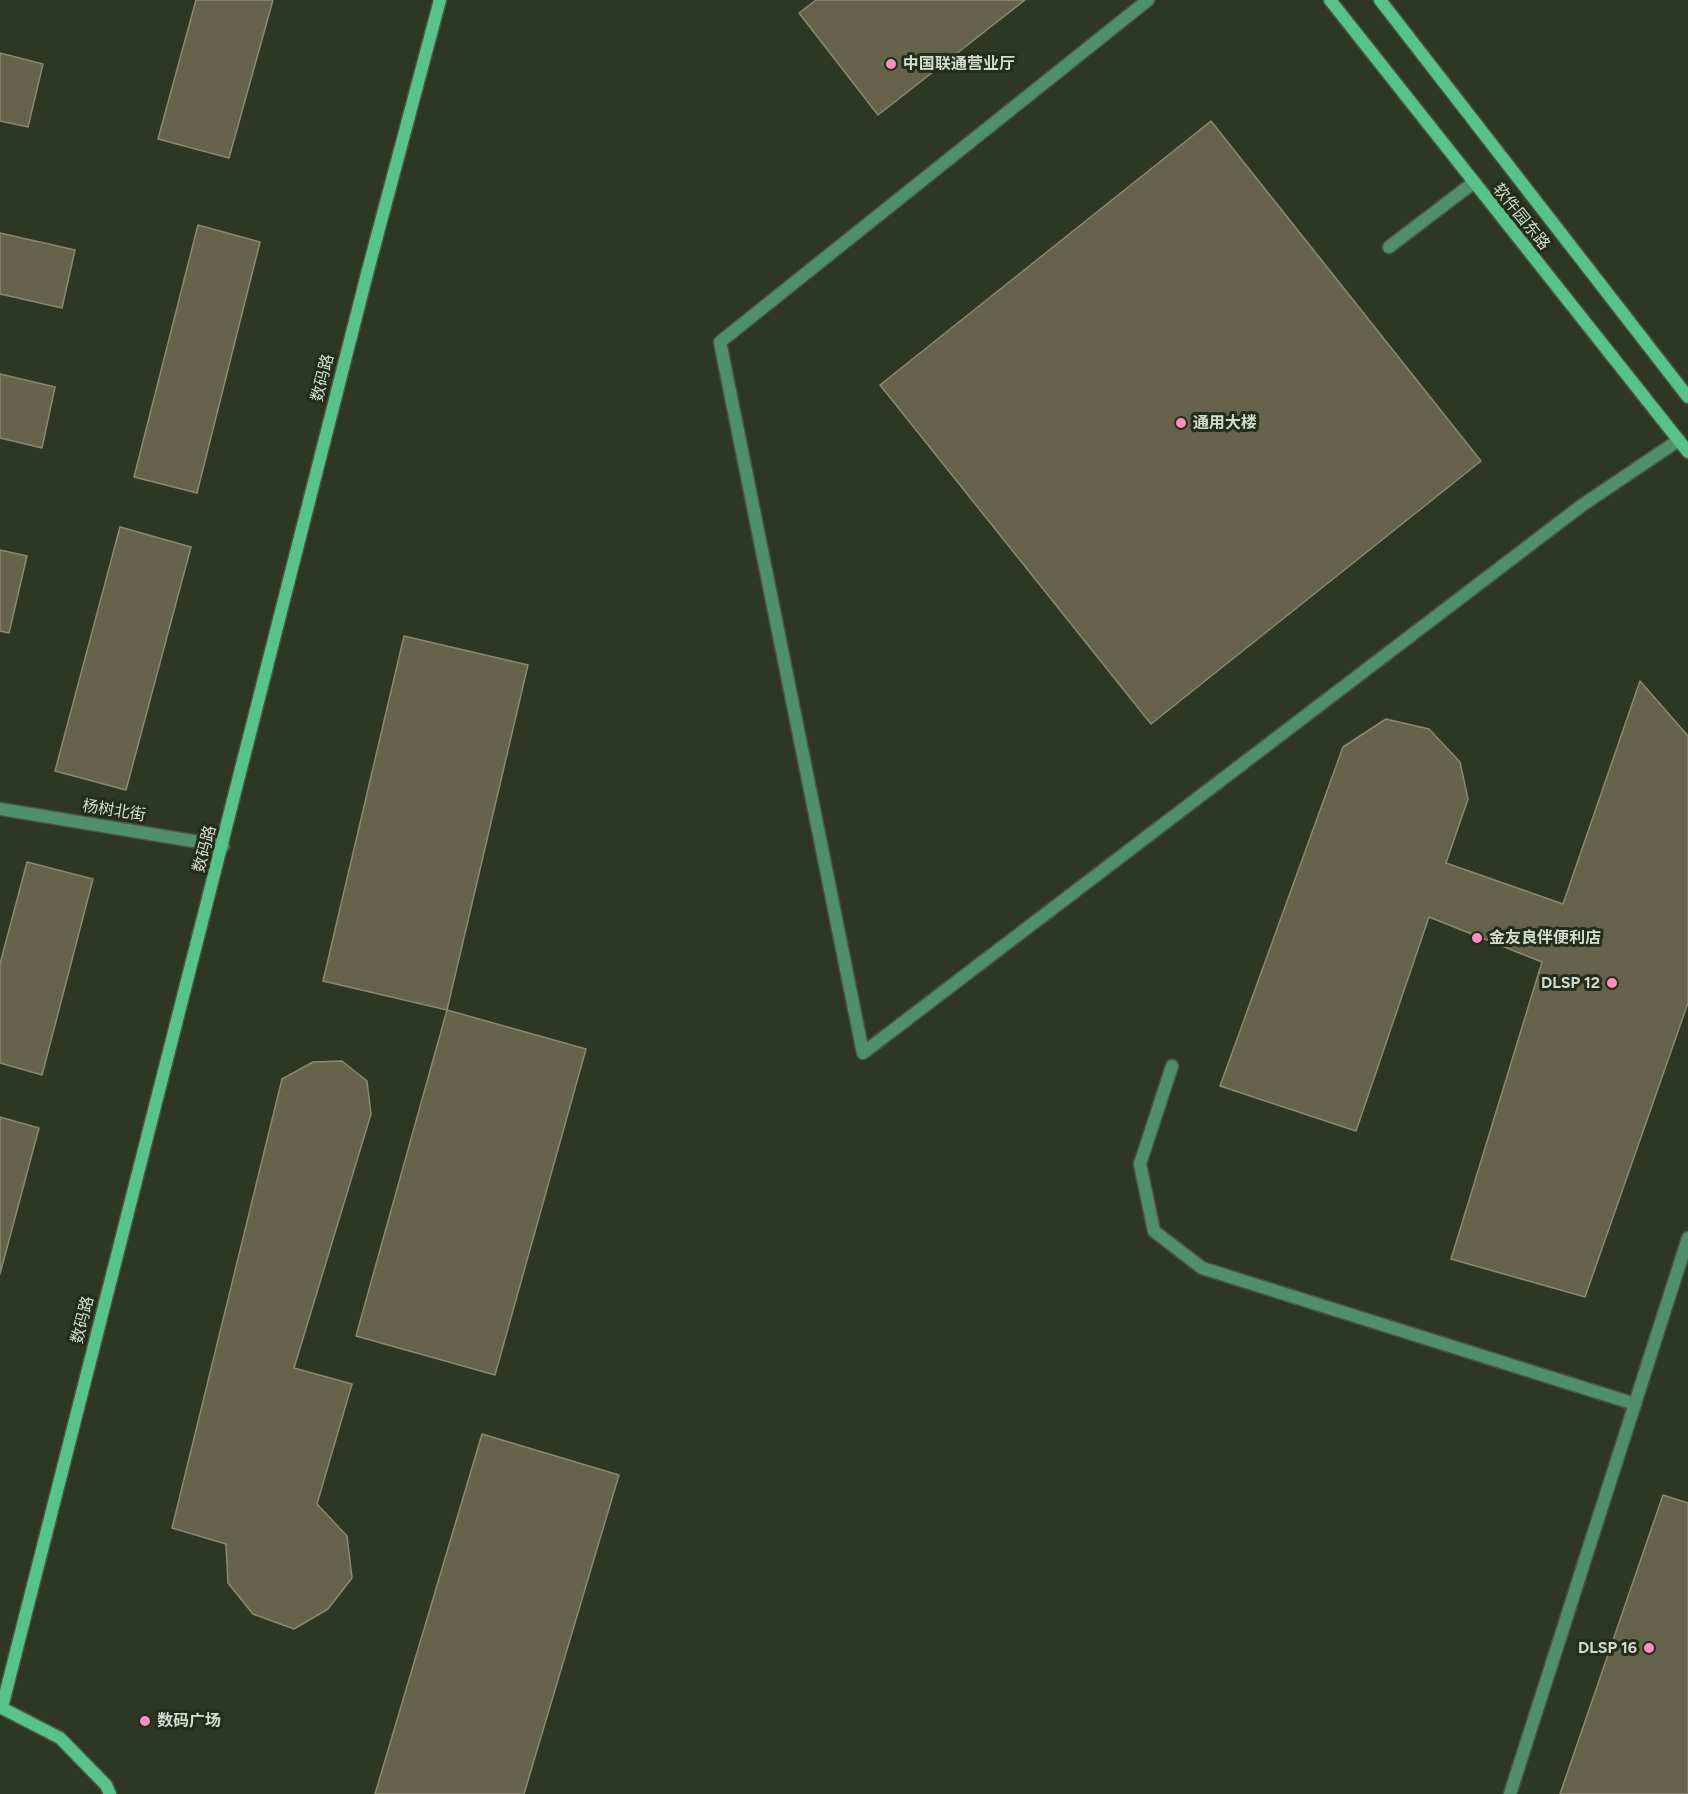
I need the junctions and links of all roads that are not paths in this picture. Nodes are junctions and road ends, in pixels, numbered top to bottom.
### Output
1 (441, 0) edge
2 (1148, 0) edge
3 (1330, 0) edge
4 (1380, 0) edge
5 (1473, 183) junction
6 (1389, 247) dead end
7 (1688, 397) edge
8 (1678, 440) junction
9 (1688, 452) edge
10 (0, 809) edge
11 (223, 846) junction
12 (1172, 1066) dead end
13 (1688, 1238) edge
14 (1635, 1404) junction
15 (1, 1707) edge
16 (110, 1794) edge
17 (1510, 1794) edge

1 - 11 main road, 数码路
2 - 8 street
3 - 5 main road, 软件园东路
4 - 7 main road, 软件园东路
5 - 6 street
5 - 8 main road, 软件园东路
8 - 9 main road, 软件园东路
10 - 11 street, 杨树北街
11 - 15 main road, 数码路
12 - 14 street
13 - 14 street
14 - 17 street
15 - 16 main road

